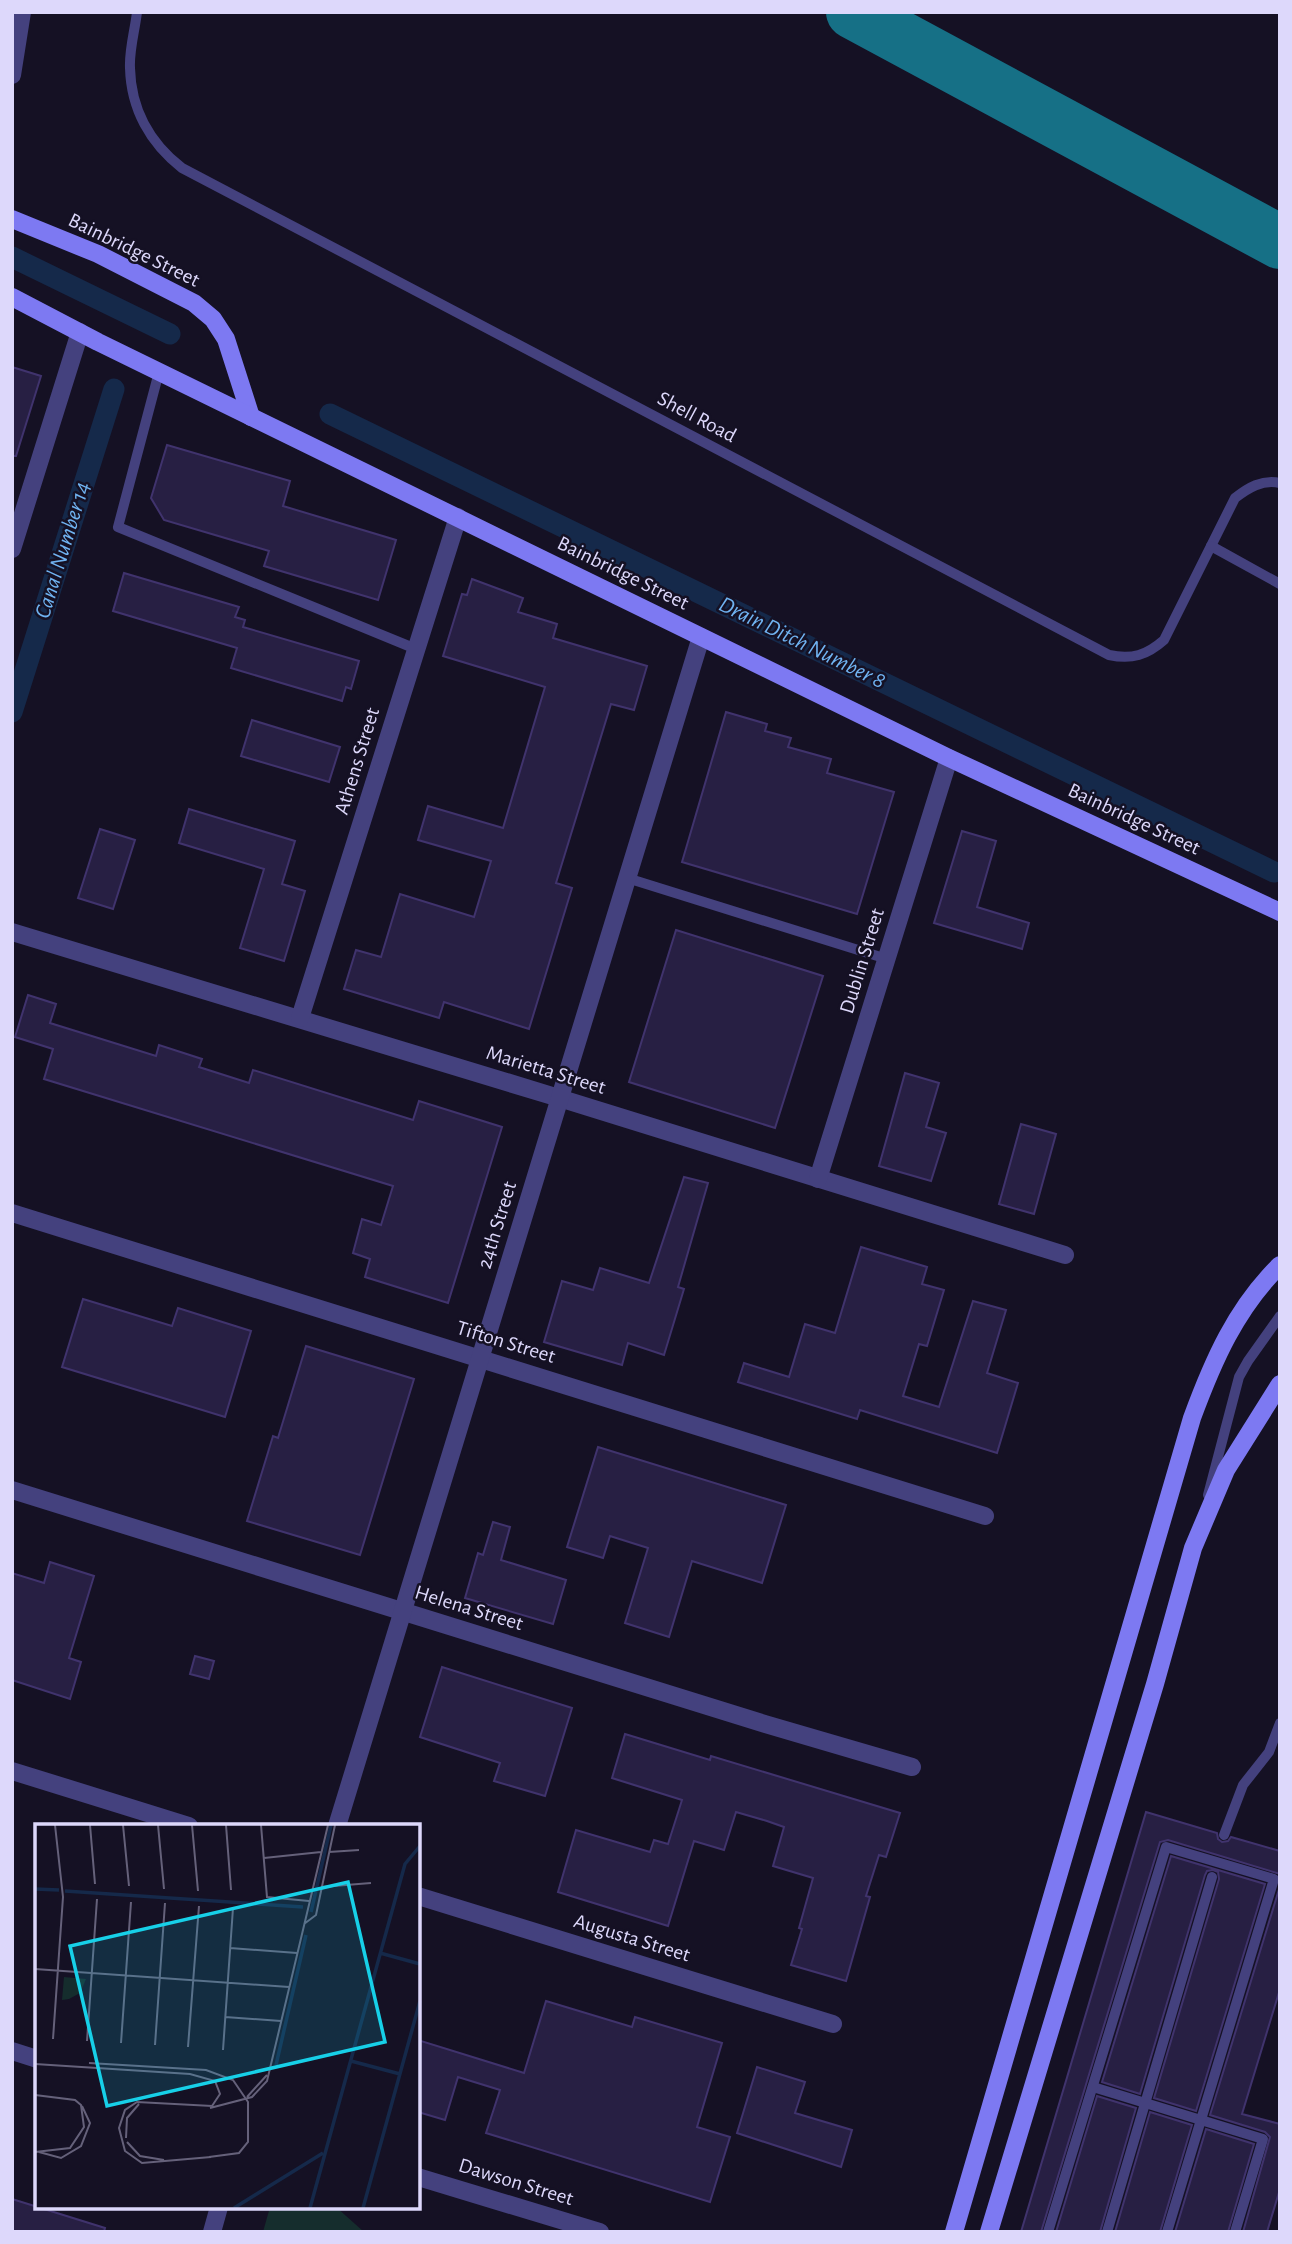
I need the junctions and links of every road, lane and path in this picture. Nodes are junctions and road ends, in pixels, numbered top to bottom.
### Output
1 (22, 12) edge
2 (137, 12) edge
3 (12, 75) edge
4 (12, 219) edge
5 (12, 297) edge
6 (80, 332) junction
7 (159, 372) junction
8 (251, 417) junction
9 (1280, 483) edge
10 (458, 517) junction
11 (1211, 546) junction
12 (12, 549) edge
13 (1280, 584) edge
14 (701, 637) junction
15 (416, 649) junction
16 (949, 758) junction
17 (627, 878) junction
18 (1280, 912) edge
19 (12, 932) edge
20 (887, 959) junction
21 (300, 1018) junction
22 (559, 1098) junction
23 (818, 1179) junction
24 (12, 1213) edge
25 (1065, 1255) dead end
26 (1280, 1265) edge
27 (1280, 1316) edge
28 (480, 1357) junction
29 (1280, 1384) edge
30 (1280, 1401) edge
31 (1255, 1421) junction
32 (12, 1490) edge
33 (985, 1516) dead end
34 (1199, 1530) junction
35 (401, 1611) junction
36 (1280, 1723) edge
37 (912, 1767) dead end
38 (12, 1772) edge
39 (182, 1824) edge
40 (338, 1824) edge
41 (1224, 1835) dead end
42 (1212, 1877) dead end
43 (420, 1897) edge
44 (833, 2024) dead end
45 (12, 2051) edge
46 (35, 2058) edge
47 (1093, 2087) junction
48 (1145, 2103) junction
49 (1201, 2119) junction
50 (420, 2177) edge
51 (218, 2209) edge
52 (212, 2232) edge
53 (600, 2232) edge
54 (954, 2232) edge
55 (989, 2232) edge
56 (1048, 2232) edge
57 (1107, 2232) edge
58 (1167, 2232) edge
59 (1235, 2232) edge

1 - 3 street
2 - 11 lane, Shell Road
4 - 8 main road, Bainbridge Street
5 - 6 main road, Bainbridge Street
6 - 7 main road, Bainbridge Street
6 - 12 street
7 - 8 main road, Bainbridge Street
7 - 15 lane
8 - 10 main road, Bainbridge Street
9 - 11 lane, Shell Road
10 - 14 main road, Bainbridge Street
10 - 15 street, Athens Street
11 - 13 lane
14 - 16 main road, Bainbridge Street
14 - 17 street, 24th Street
15 - 21 street, Athens Street
16 - 18 main road, Bainbridge Street
16 - 20 street, Dublin Street
17 - 20 lane
17 - 22 street, 24th Street
19 - 21 street, Marietta Street
20 - 23 street, Dublin Street
21 - 22 street, Marietta Street
22 - 23 street, Marietta Street
22 - 28 street, 24th Street
23 - 25 street, Marietta Street
24 - 28 street, Tifton Street
26 - 54 main road
27 - 34 lane
28 - 33 street, Tifton Street
28 - 35 street, 24th Street
29 - 31 main road
30 - 31 lane
31 - 34 main road
32 - 35 street, Helena Street
34 - 55 main road
35 - 37 street, Helena Street
35 - 40 street, 24th Street
36 - 41 lane
38 - 39 street
42 - 48 lane
43 - 44 street, Augusta Street
45 - 46 street
47 - 48 lane
47 - 49 lane
47 - 56 lane
48 - 49 lane
48 - 57 lane
49 - 58 lane
49 - 59 lane
50 - 53 street, Dawson Street
51 - 52 street

